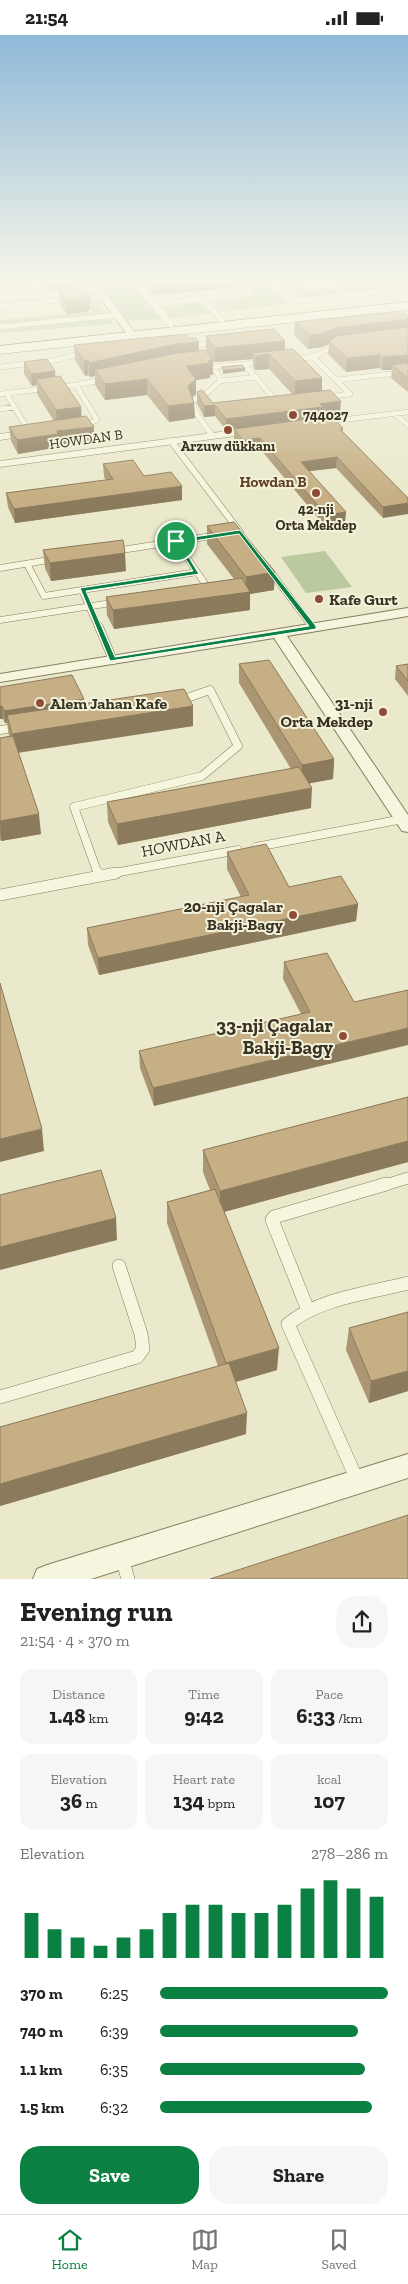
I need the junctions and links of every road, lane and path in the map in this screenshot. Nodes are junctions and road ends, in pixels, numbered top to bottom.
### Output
1 (86, 352) edge
2 (201, 352) edge
3 (322, 352) edge
4 (313, 357) junction
5 (200, 360) edge
6 (207, 360) junction
7 (284, 360) edge
8 (274, 361) edge
9 (244, 364) junction
10 (0, 367) edge
11 (213, 367) junction
12 (408, 372) edge
13 (113, 377) edge
14 (256, 377) junction
15 (336, 380) junction
16 (220, 381) junction
17 (76, 385) junction
18 (3, 393) edge
19 (323, 397) edge
20 (287, 402) edge
21 (15, 407) junction
22 (0, 409) edge
23 (408, 412) edge
24 (395, 414) junction
25 (318, 423) edge
26 (408, 425) edge
27 (73, 428) edge
28 (251, 431) edge
29 (39, 432) edge
30 (30, 433) junction
31 (212, 436) junction
32 (0, 437) edge
33 (171, 441) junction
34 (0, 457) edge
35 (2, 463) edge
36 (240, 532) junction
37 (231, 533) edge
38 (222, 535) edge
39 (246, 539) edge
40 (176, 541) junction
41 (111, 551) edge
42 (64, 558) edge
43 (263, 561) edge
44 (27, 563) junction
45 (0, 567) edge
46 (197, 572) junction
47 (198, 589) edge
48 (82, 590) junction
49 (129, 600) edge
50 (90, 606) junction
51 (408, 613) edge
52 (0, 620) edge
53 (313, 628) junction
54 (278, 633) junction
55 (113, 660) junction
56 (0, 678) edge
57 (165, 705) edge
58 (29, 726) edge
59 (0, 730) edge
60 (405, 823) edge
61 (99, 876) junction
62 (0, 895) edge
63 (408, 1179) edge
64 (119, 1266) dead end
65 (408, 1283) edge
66 (308, 1310) junction
67 (0, 1397) edge
68 (408, 1466) edge
69 (358, 1482) junction
70 (125, 1567) edge
71 (47, 1579) edge

1 - 10 lane
2 - 6 lane
3 - 4 lane
4 - 7 lane
4 - 15 lane
5 - 6 lane
6 - 11 lane
8 - 9 lane
9 - 11 lane
9 - 14 lane
11 - 16 lane
12 - 15 lane
13 - 17 lane
14 - 16 lane
14 - 20 lane
15 - 19 lane
16 - 31 lane
17 - 18 lane
17 - 27 lane
18 - 21 lane
21 - 22 lane
21 - 30 lane
23 - 24 lane
24 - 25 lane
24 - 26 lane
28 - 31 lane, HOWDAN B
29 - 30 lane
30 - 32 lane
31 - 33 lane, HOWDAN B
33 - 35 lane, HOWDAN B
33 - 36 lane
34 - 35 lane, HOWDAN B
36 - 37 lane
36 - 39 lane
38 - 40 lane
40 - 41 lane
40 - 46 lane
42 - 44 lane
43 - 53 lane
44 - 45 lane
44 - 48 lane
46 - 47 lane
46 - 48 lane
48 - 50 lane
49 - 50 lane
50 - 52 lane
50 - 55 lane
51 - 53 street
53 - 54 street
54 - 55 street
54 - 60 street, HOWDAN A
55 - 56 street
57 - 61 lane
58 - 59 lane
60 - 61 lane, HOWDAN A
61 - 62 lane, HOWDAN A
63 - 66 lane
64 - 67 lane
65 - 66 lane
66 - 69 lane
68 - 69 street
69 - 70 street
70 - 71 street

